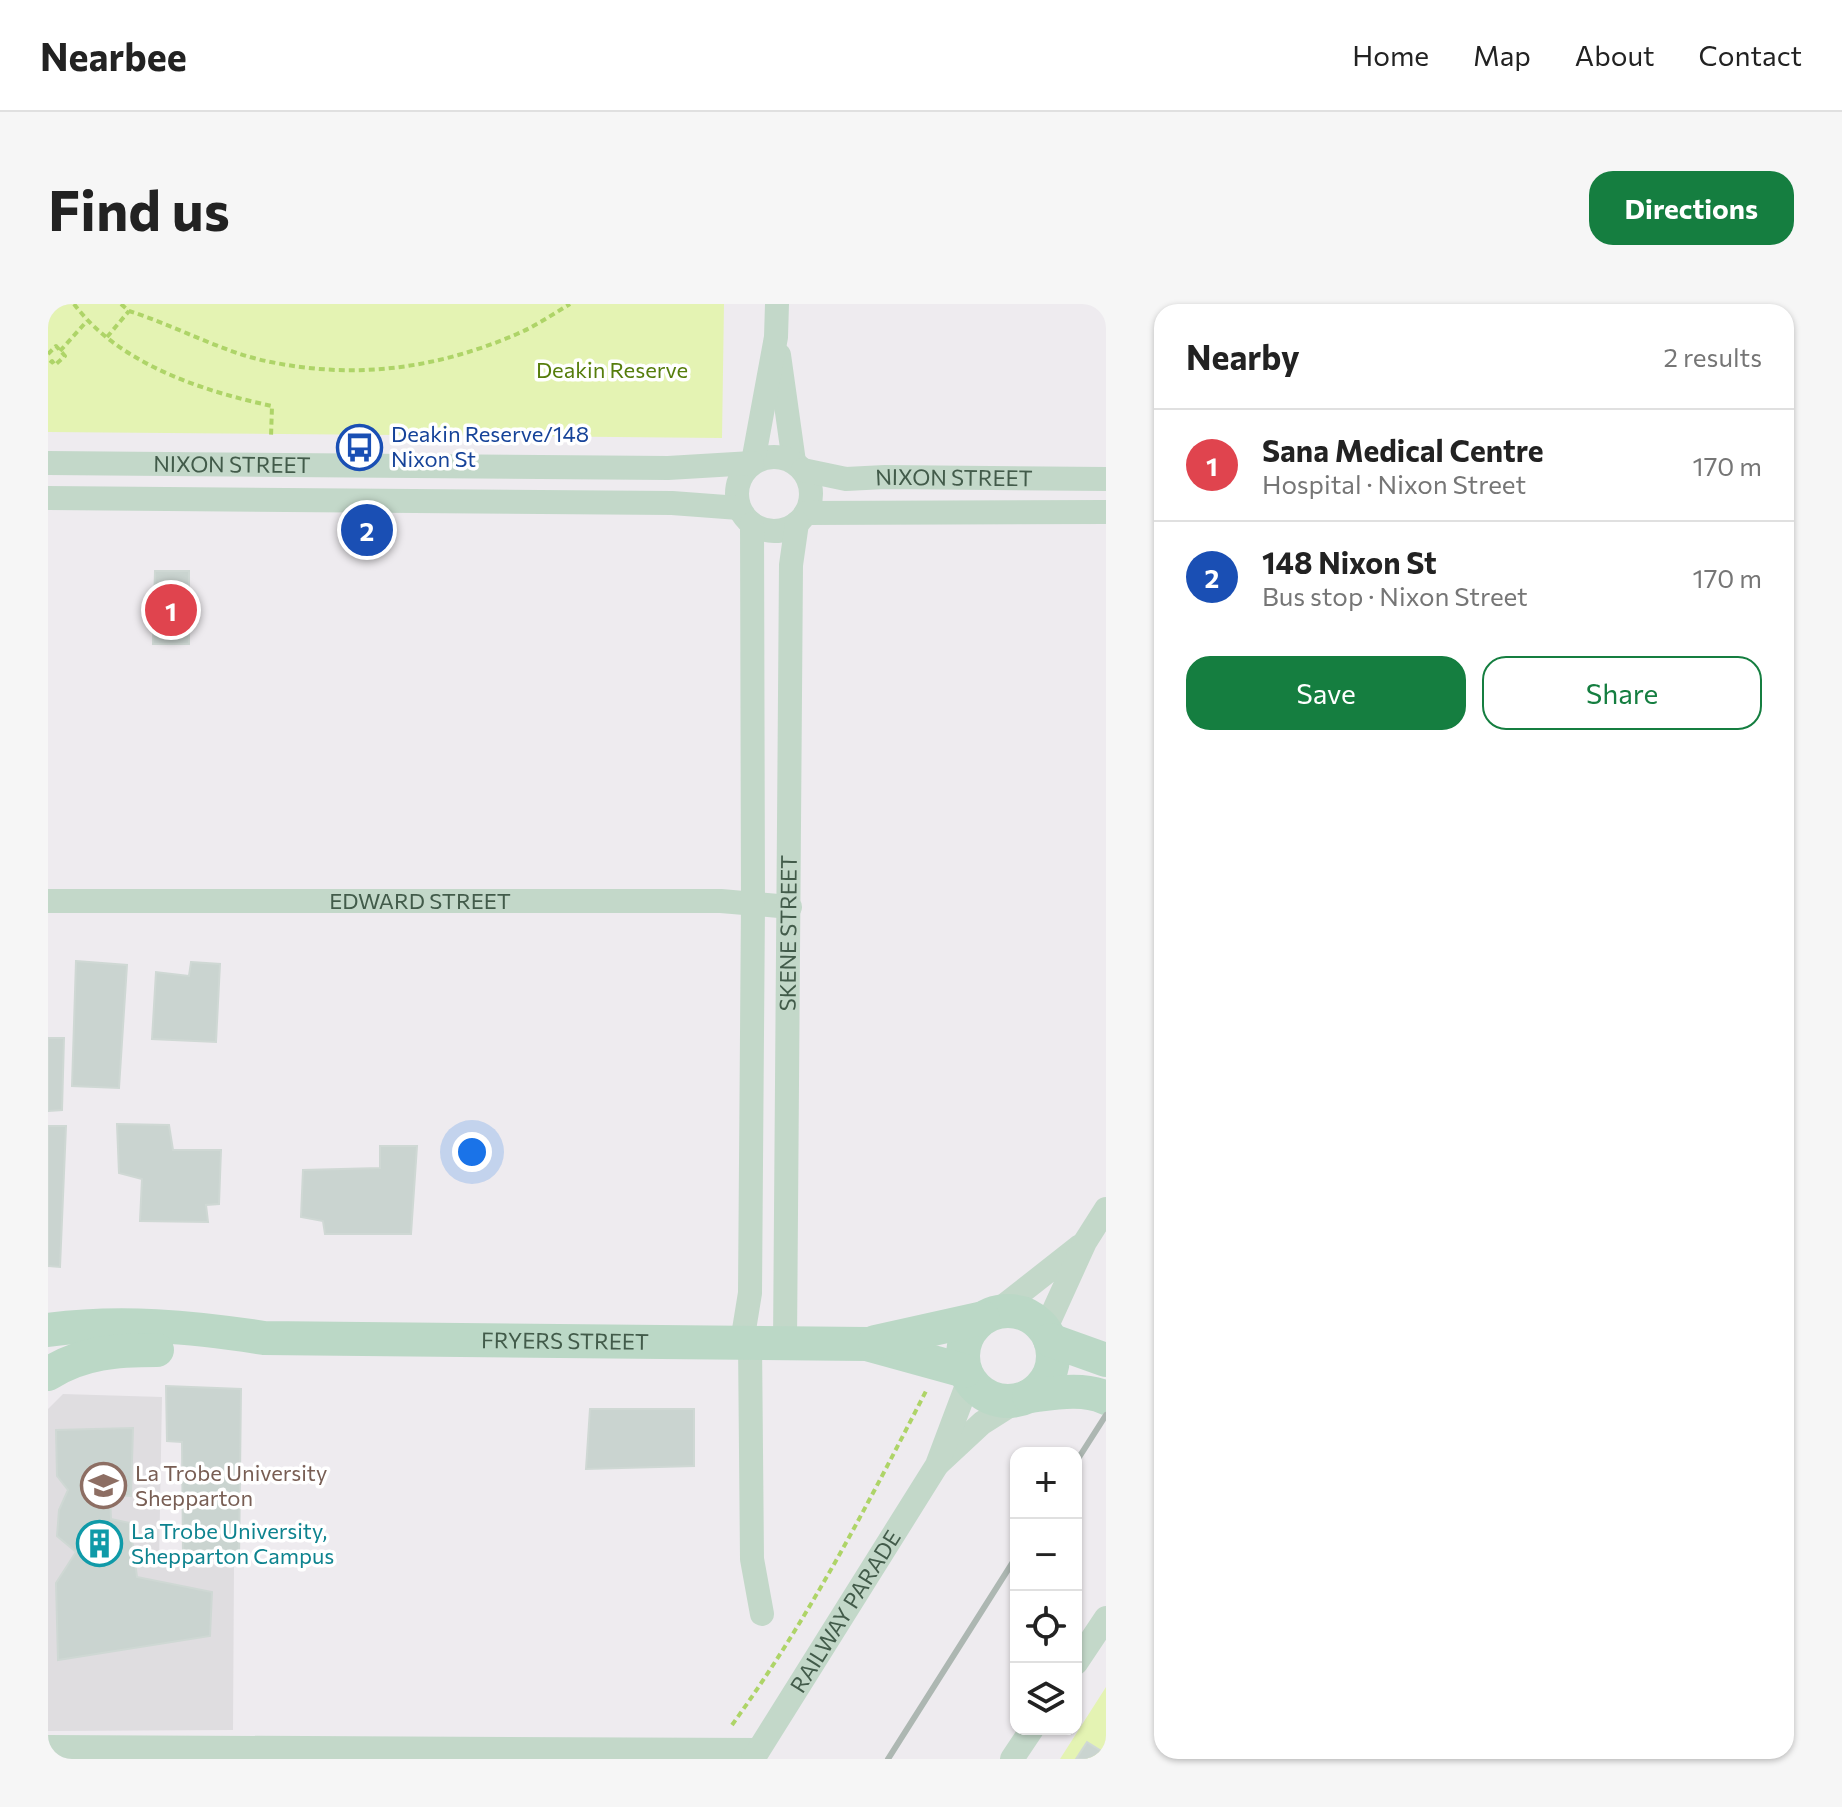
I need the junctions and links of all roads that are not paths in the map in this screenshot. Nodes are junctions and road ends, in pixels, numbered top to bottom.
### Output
1 (777, 304) edge
2 (776, 337) junction
3 (48, 463) edge
4 (752, 463) junction
5 (799, 466) junction
6 (1106, 479) edge
7 (48, 498) edge
8 (1106, 512) edge
9 (745, 516) junction
10 (801, 518) junction
11 (48, 901) edge
12 (753, 904) junction
13 (790, 907) junction
14 (1106, 1209) edge
15 (1085, 1242) junction
16 (990, 1315) junction
17 (48, 1330) edge
18 (1048, 1335) junction
19 (264, 1338) junction
20 (746, 1342) junction
21 (785, 1343) junction
22 (867, 1344) junction
23 (1106, 1360) edge
24 (958, 1371) junction
25 (48, 1374) edge
26 (1024, 1397) junction
27 (1106, 1398) edge
28 (937, 1465) junction
29 (762, 1614) dead end
30 (1106, 1618) edge
31 (1082, 1654) edge
32 (1028, 1735) edge
33 (48, 1747) edge
34 (755, 1755) edge
35 (1012, 1759) edge

1 - 2 street
2 - 4 street
2 - 5 street
3 - 4 street, NIXON STREET
4 - 5 street
4 - 9 street
5 - 6 street, NIXON STREET
5 - 10 street
7 - 9 street, NIXON STREET
8 - 10 street, NIXON STREET
9 - 10 street
9 - 12 street, SKENE STREET
10 - 13 street, SKENE STREET
11 - 12 street, EDWARD STREET
12 - 13 street, EDWARD STREET
12 - 20 street, SKENE STREET
13 - 21 street, SKENE STREET
14 - 15 street
15 - 16 street
15 - 18 street
16 - 18 street
16 - 22 street, FRYERS STREET
16 - 24 street
17 - 19 street, FRYERS STREET
18 - 23 street
18 - 26 street
19 - 20 street, FRYERS STREET
19 - 25 street, FRYERS STREET
20 - 21 street, FRYERS STREET
20 - 29 street, SKENE STREET
21 - 22 street, FRYERS STREET
22 - 24 street, FRYERS STREET
24 - 26 street
24 - 28 street, RAILWAY PARADE
26 - 27 street
26 - 28 street, RAILWAY PARADE
28 - 34 street, RAILWAY PARADE
30 - 31 street
32 - 35 street
33 - 34 street

